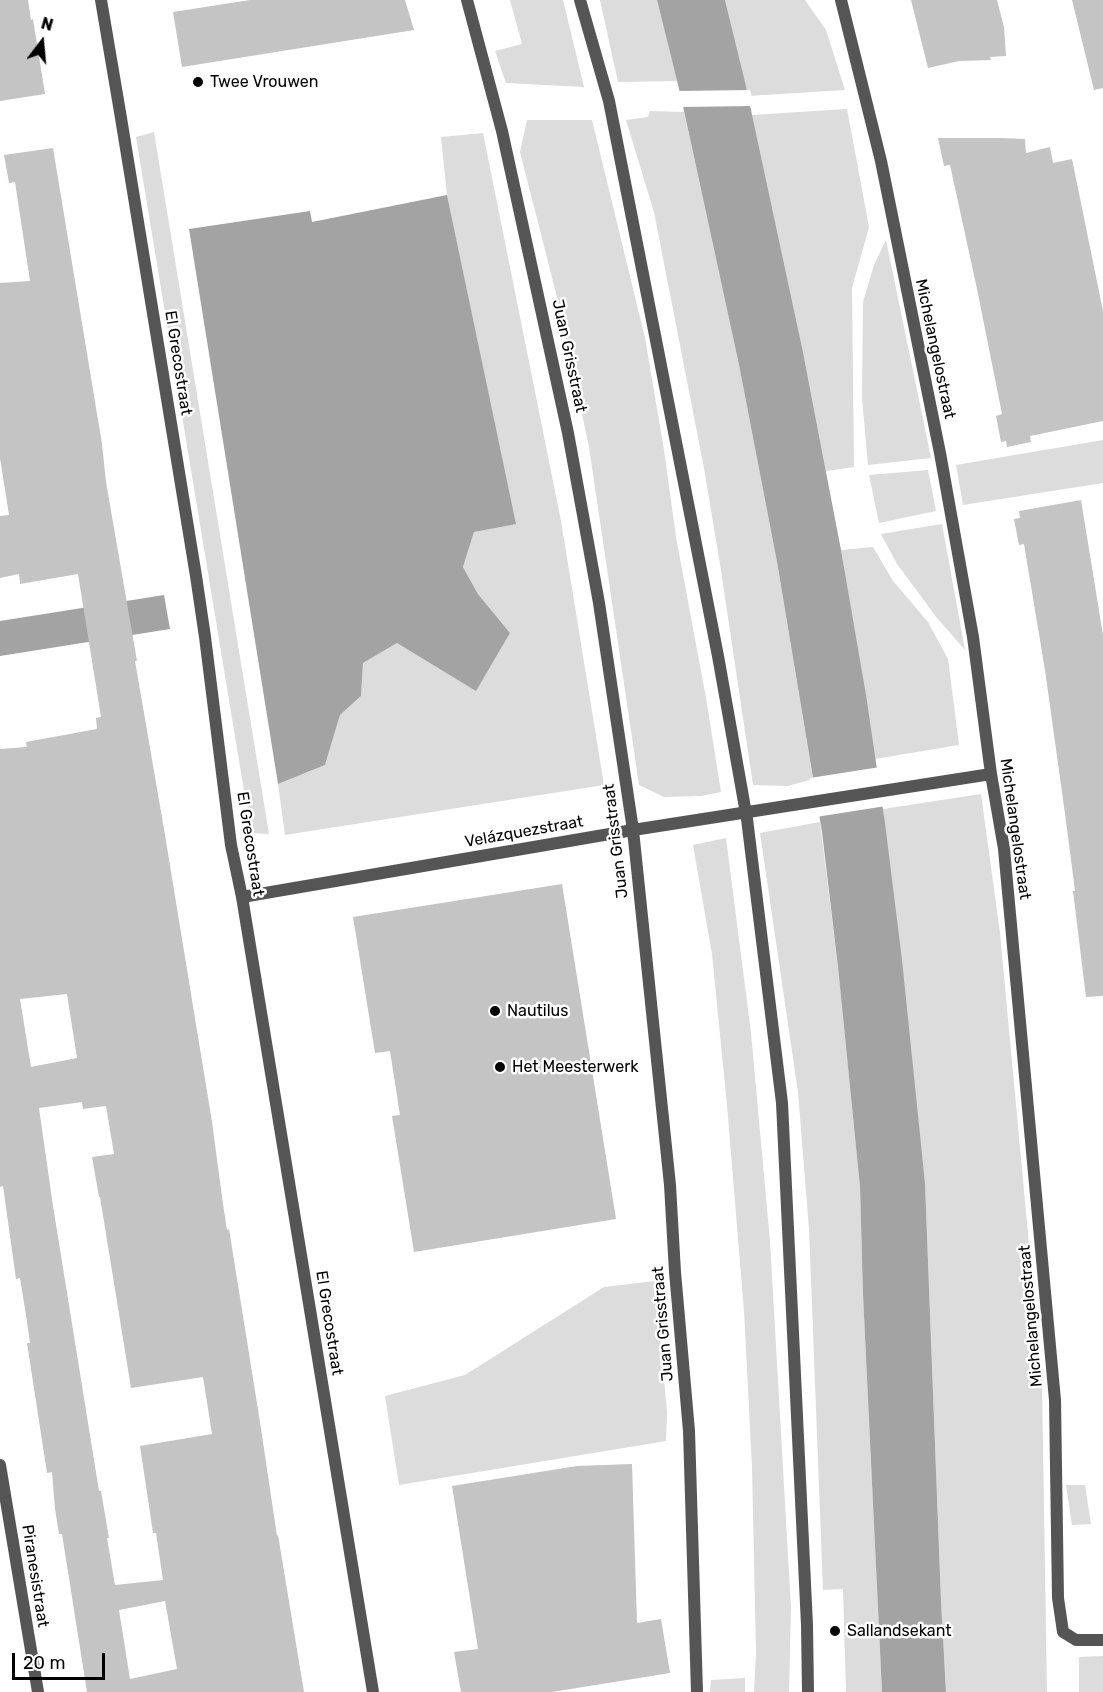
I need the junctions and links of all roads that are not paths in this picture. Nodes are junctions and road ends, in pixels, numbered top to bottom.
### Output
1 (101, 0) edge
2 (467, 0) edge
3 (580, 0) edge
4 (841, 0) edge
5 (991, 774) junction
6 (746, 813) junction
7 (633, 830) junction
8 (242, 897) junction
9 (0, 1465) edge
10 (1103, 1640) edge
11 (38, 1692) edge
12 (373, 1692) edge
13 (697, 1692) edge
14 (808, 1692) edge

1 - 8 street, El Grecostraat
2 - 7 street, Juan Grisstraat
3 - 6 street
4 - 5 street, Michelangelostraat
5 - 6 street, Velázquezstraat
5 - 10 street, Michelangelostraat
6 - 7 street, Velázquezstraat
6 - 14 street
7 - 8 street, Velázquezstraat
7 - 13 street, Juan Grisstraat
8 - 12 street, El Grecostraat
9 - 11 street, Piranesistraat

